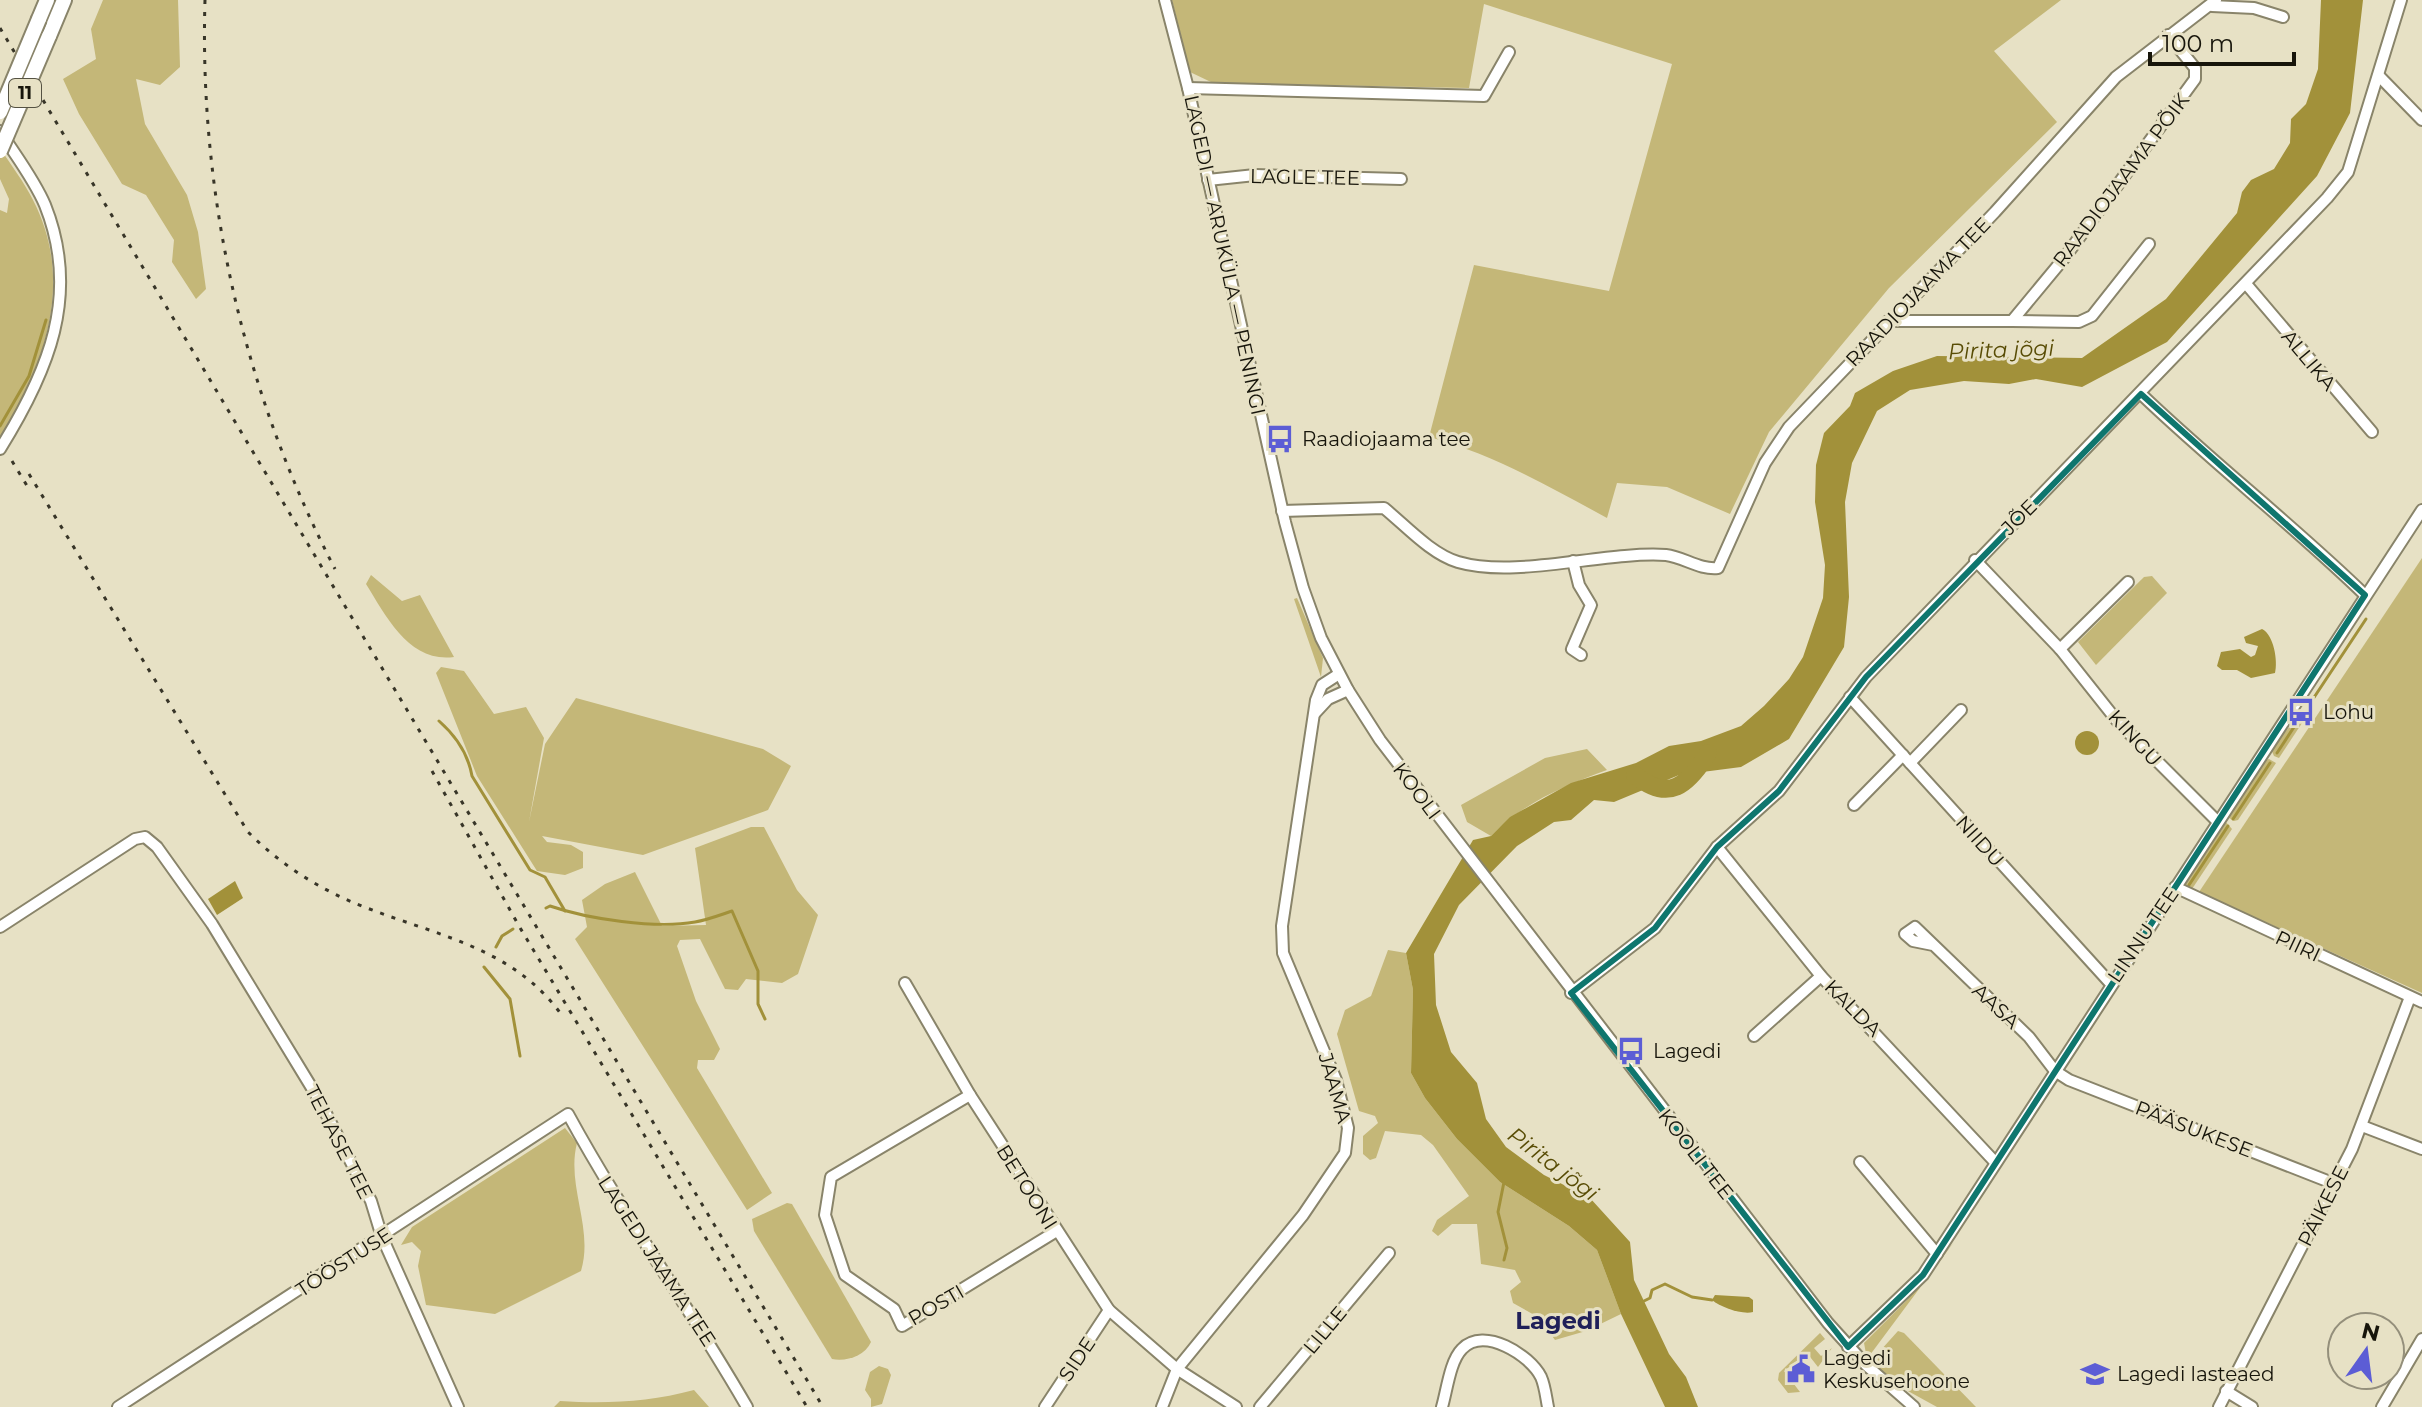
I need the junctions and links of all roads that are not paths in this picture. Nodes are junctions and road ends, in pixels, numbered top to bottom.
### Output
1 (47, 0) edge
2 (64, 0) edge
3 (1165, 0) edge
4 (2401, 0) edge
5 (2214, 3) edge
6 (2283, 17) dead end
7 (2168, 35) junction
8 (1509, 52) dead end
9 (2379, 76) junction
10 (1188, 88) junction
11 (0, 112) edge
12 (2422, 120) edge
13 (0, 131) edge
14 (0, 151) edge
15 (1401, 179) dead end
16 (1208, 180) junction
17 (2149, 244) dead end
18 (2247, 285) junction
19 (1888, 321) junction
20 (2012, 321) junction
21 (2141, 394) junction
22 (2372, 432) dead end
23 (0, 449) edge
24 (2422, 510) edge
25 (1282, 511) junction
26 (1975, 560) junction
27 (1573, 561) junction
28 (2128, 582) dead end
29 (2365, 595) junction
30 (2060, 649) junction
31 (1581, 655) dead end
32 (1339, 674) junction
33 (1348, 690) junction
34 (1850, 697) junction
35 (1961, 710) dead end
36 (1313, 719) junction
37 (1907, 759) junction
38 (1854, 805) dead end
39 (2217, 821) junction
40 (1717, 847) junction
41 (2175, 887) junction
42 (1491, 888) joint
43 (0, 927) edge
44 (1933, 945) dead end
45 (1821, 976) junction
46 (905, 983) dead end
47 (2111, 984) junction
48 (1571, 993) junction
49 (2410, 997) junction
50 (2422, 1002) edge
51 (1754, 1036) dead end
52 (2055, 1071) junction
53 (970, 1095) junction
54 (568, 1114) joint
55 (2362, 1126) junction
56 (2422, 1149) edge
57 (1860, 1162) dead end
58 (1995, 1162) junction
59 (2335, 1184) junction
60 (1055, 1232) junction
61 (382, 1237) junction
62 (1389, 1253) dead end
63 (1937, 1254) junction
64 (1109, 1310) junction
65 (2422, 1339) edge
66 (1848, 1347) junction
67 (1177, 1369) junction
68 (2226, 1391) junction
69 (118, 1407) edge
70 (458, 1407) edge
71 (747, 1407) edge
72 (1045, 1407) edge
73 (1162, 1407) edge
74 (1236, 1407) edge
75 (1260, 1407) edge
76 (1442, 1407) edge
77 (1548, 1407) edge
78 (1914, 1407) edge
79 (2219, 1407) edge
80 (2252, 1407) edge
81 (2382, 1407) edge

1 - 11 highway, 11, bridge
2 - 14 highway, 11, bridge
3 - 10 street, LAGEDI — ARUKÜLA — PENINGI
4 - 9 street, JÕE
5 - 6 street
5 - 7 street, RAADIOJAAMA TEE
7 - 19 street, RAADIOJAAMA TEE
7 - 20 street, RAADIOJAAMA PÕIK
8 - 10 street
9 - 12 street
9 - 18 street, JÕE
10 - 16 street, LAGEDI — ARUKÜLA — PENINGI
13 - 23 street
15 - 16 street, LAGLE TEE
16 - 25 street, LAGEDI — ARUKÜLA — PENINGI
17 - 20 street
18 - 21 street, JÕE
18 - 22 street, ALLIKA
19 - 20 street
19 - 27 street, RAADIOJAAMA TEE
21 - 26 street, JÕE
21 - 29 street
24 - 29 street, LINNU TEE
25 - 27 street, RAADIOJAAMA TEE
25 - 32 street, LAGEDI — ARUKÜLA — PENINGI
26 - 30 street, KINGU
26 - 34 street, JÕE
27 - 31 street
28 - 30 street
29 - 39 street, LINNU TEE
30 - 39 street, KINGU
32 - 33 street, LAGEDI — ARUKÜLA — PENINGI
32 - 36 street, JAAMA
33 - 36 street
33 - 42 street, KOOLI
34 - 37 street, NIIDU
34 - 40 street, JÕE
35 - 37 street
36 - 67 street, JAAMA
37 - 38 street
37 - 47 street, NIIDU
39 - 41 street, LINNU TEE
40 - 45 street, KALDA
40 - 48 street, JÕE
41 - 47 street, LINNU TEE
41 - 49 street, PIIRI
42 - 48 street, KOOLI TEE
43 - 61 street, TEHASE TEE
44 - 52 street, AASA
45 - 51 street
45 - 58 street, KALDA
46 - 53 street, BETOONI
47 - 52 street, LINNU TEE
48 - 66 street, KOOLI TEE
49 - 50 street, PIIRI
49 - 55 street, PÄIKESE
52 - 58 street, LINNU TEE
52 - 59 street, PÄÄSUKESE
53 - 60 street, BETOONI
53 - 60 street, POSTI
54 - 61 street, TÖÖSTUSE
54 - 71 street, LAGEDI JAAMA TEE
55 - 56 street
55 - 59 street, PÄIKESE
57 - 63 street
58 - 63 street, LINNU TEE
59 - 68 street, PÄIKESE
60 - 64 street, BETOONI
61 - 69 street, TÖÖSTUSE
61 - 70 street, TEHASE TEE
62 - 75 street, LILLE
63 - 66 street, LINNU TEE
64 - 67 street, BETOONI
64 - 72 street, SIDE
65 - 81 street
66 - 78 street, KOOLI TEE
67 - 73 street, JAAMA
67 - 74 street
68 - 79 street, PÄIKESE
68 - 80 street
76 - 77 street

